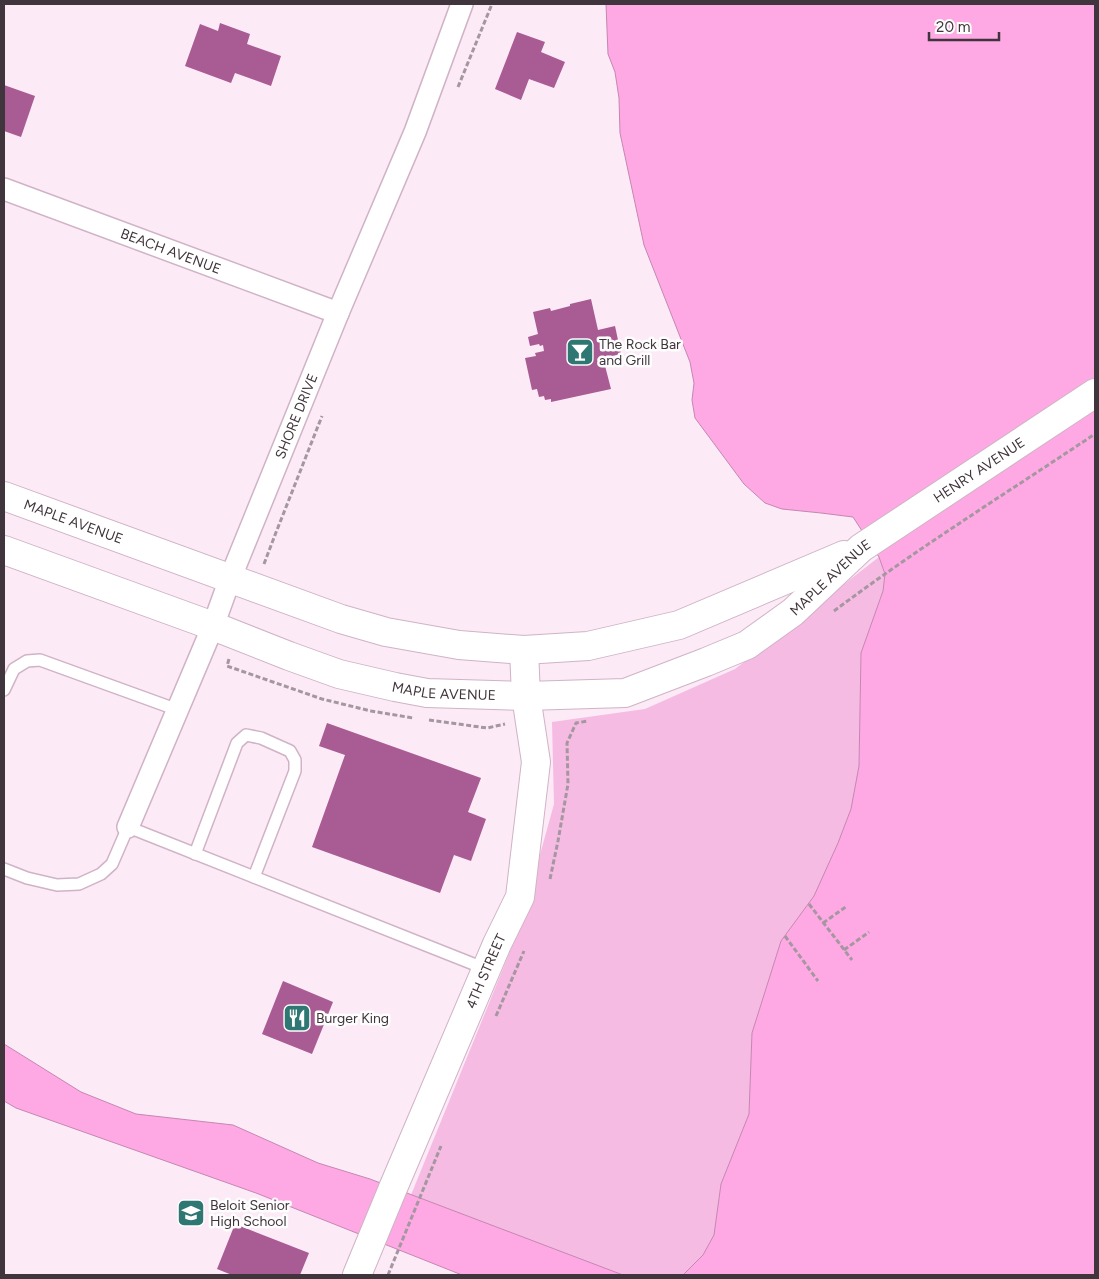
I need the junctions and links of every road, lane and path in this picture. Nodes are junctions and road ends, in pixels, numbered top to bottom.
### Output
1 (462, 4) edge
2 (492, 4) edge
3 (455, 94) dead end
4 (4, 189) edge
5 (338, 313) junction
6 (1095, 393) edge
7 (325, 409) dead end
8 (1095, 434) edge
9 (4, 496) edge
10 (861, 548) junction
11 (4, 550) edge
12 (230, 579) junction
13 (255, 588) junction
14 (864, 589) dead end
15 (225, 631) junction
16 (524, 650) junction
17 (4, 690) edge
18 (528, 708) junction
19 (178, 710) junction
20 (419, 719) dead end
21 (428, 720) dead end
22 (128, 828) junction
23 (195, 854) junction
24 (4, 869) edge
25 (254, 877) junction
26 (809, 904) dead end
27 (847, 906) dead end
28 (824, 923) junction
29 (869, 932) dead end
30 (785, 936) dead end
31 (844, 950) junction
32 (852, 960) dead end
33 (486, 969) junction
34 (818, 981) dead end
35 (421, 1196) dead end
36 (357, 1275) edge
37 (388, 1275) edge

1 - 5 street, SHORE DRIVE
2 - 3 path
4 - 5 street, BEACH AVENUE
5 - 12 street, SHORE DRIVE
6 - 10 street, HENRY AVENUE
7 - 13 path
8 - 14 path
9 - 12 street, MAPLE AVENUE
10 - 16 street, MAPLE AVENUE
10 - 18 street, MAPLE AVENUE
11 - 15 street, MAPLE AVENUE
12 - 13 street, MAPLE AVENUE
12 - 15 street, SHORE DRIVE
13 - 16 street, MAPLE AVENUE
15 - 18 street, MAPLE AVENUE
15 - 19 street, SHORE DRIVE
15 - 20 path
16 - 18 street, 4TH STREET
17 - 19 lane
18 - 21 path
18 - 33 street, 4TH STREET
19 - 22 street, SHORE DRIVE
22 - 23 lane
22 - 24 lane
23 - 25 lane
23 - 25 lane
25 - 33 lane
26 - 28 path
27 - 28 path
28 - 31 path
29 - 31 path
30 - 34 path
31 - 32 path
33 - 36 street, 4TH STREET
35 - 37 path

